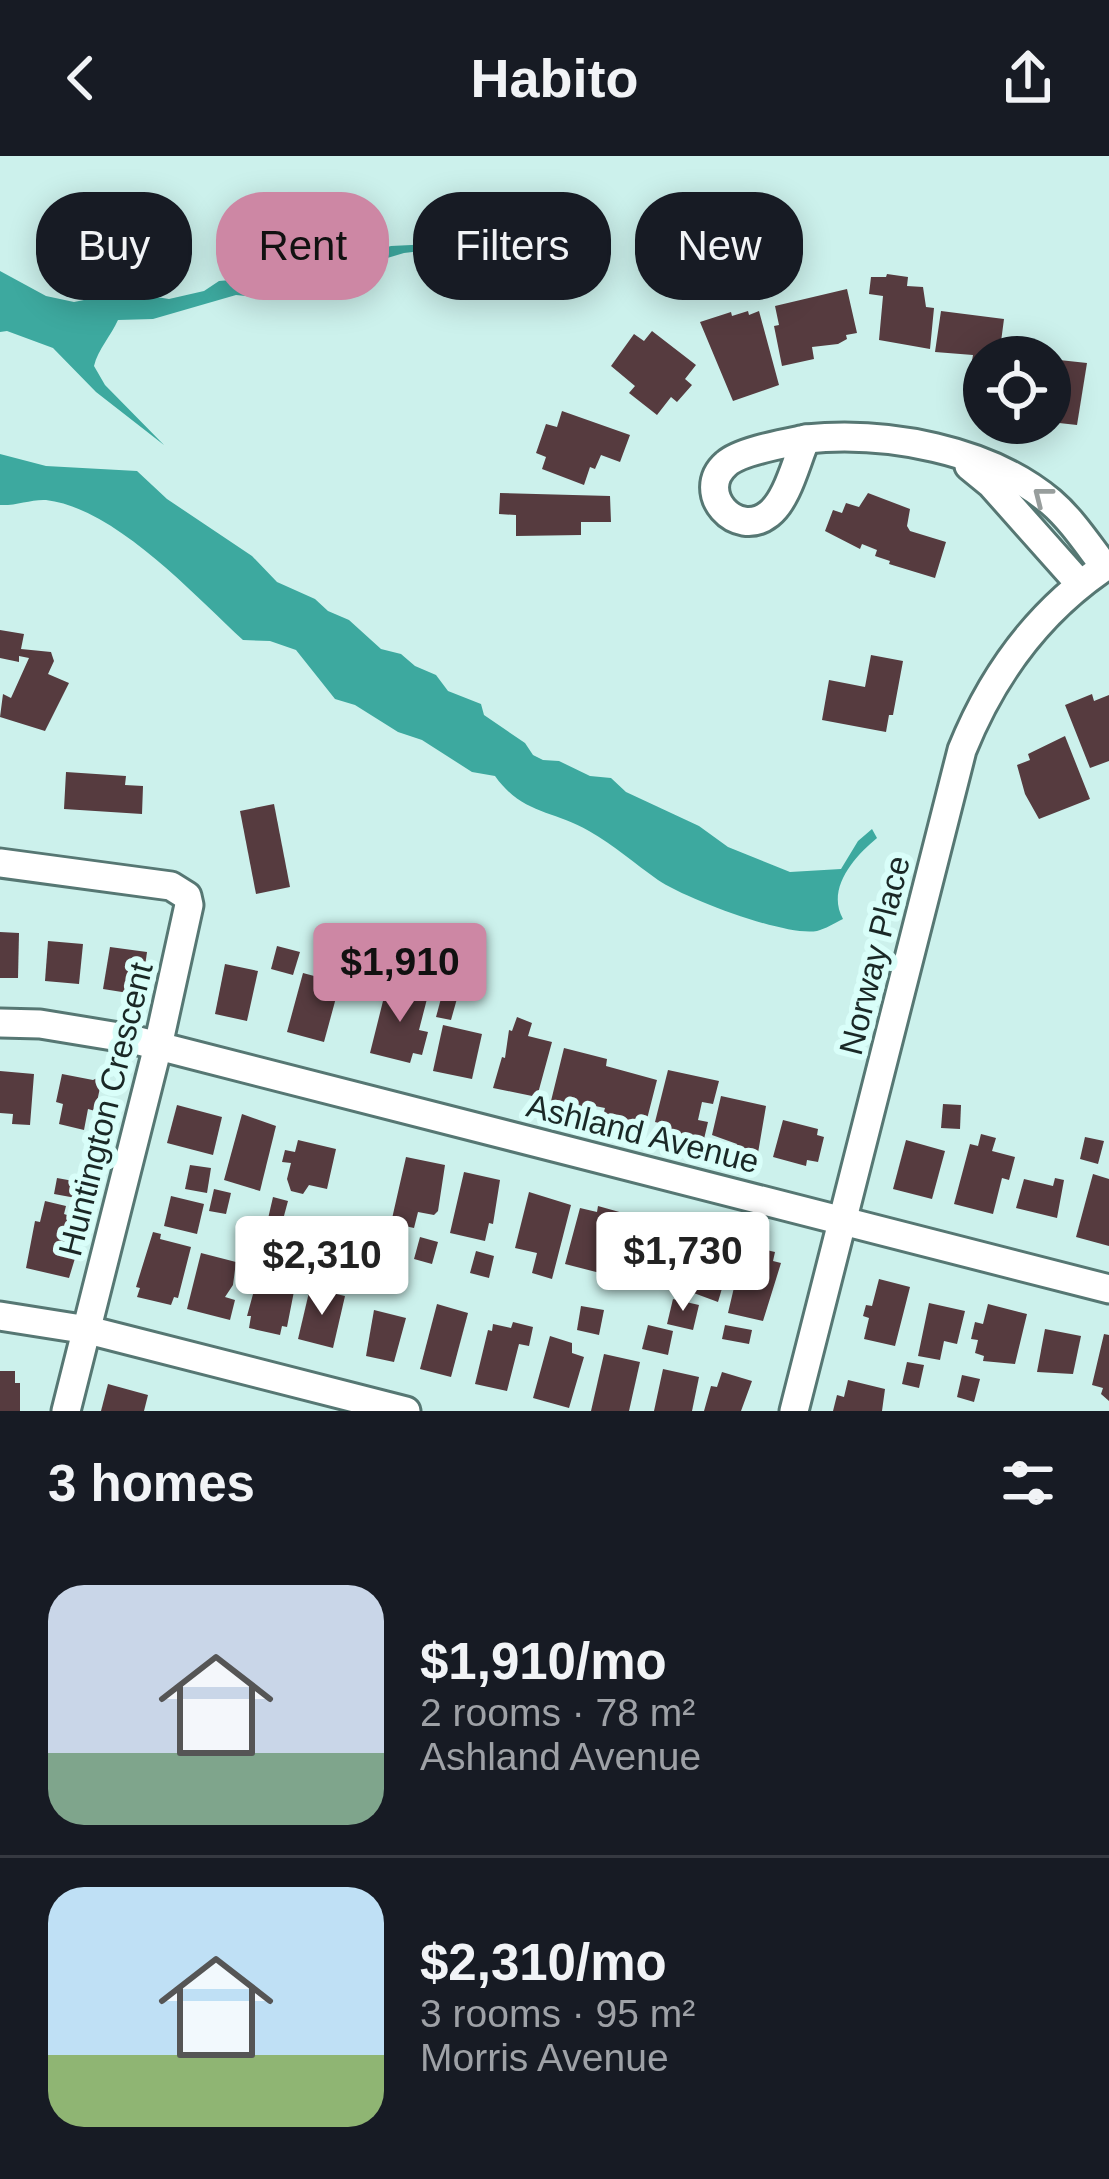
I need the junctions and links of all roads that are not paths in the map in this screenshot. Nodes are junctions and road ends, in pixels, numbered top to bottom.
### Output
1 (806, 439) dead end
2 (956, 456) junction
3 (1107, 565) edge
4 (1080, 584) junction
5 (0, 863) edge
6 (0, 1023) edge
7 (158, 1046) junction
8 (842, 1220) junction
9 (1109, 1289) edge
10 (0, 1316) edge
11 (88, 1330) junction
12 (66, 1411) edge
13 (406, 1411) edge
14 (794, 1411) edge

1 - 2 street
3 -> 2 street
2 - 4 street
3 - 4 street, Norway Place
4 - 8 street, Norway Place
5 - 7 street, Huntington Crescent
6 - 7 street, Ashland Avenue
7 - 8 street, Ashland Avenue
7 - 11 street, Huntington Crescent
8 - 9 street, Ashland Avenue
8 - 14 street, Norway Place
10 - 11 street
11 - 12 street, Huntington Crescent
11 - 13 street

